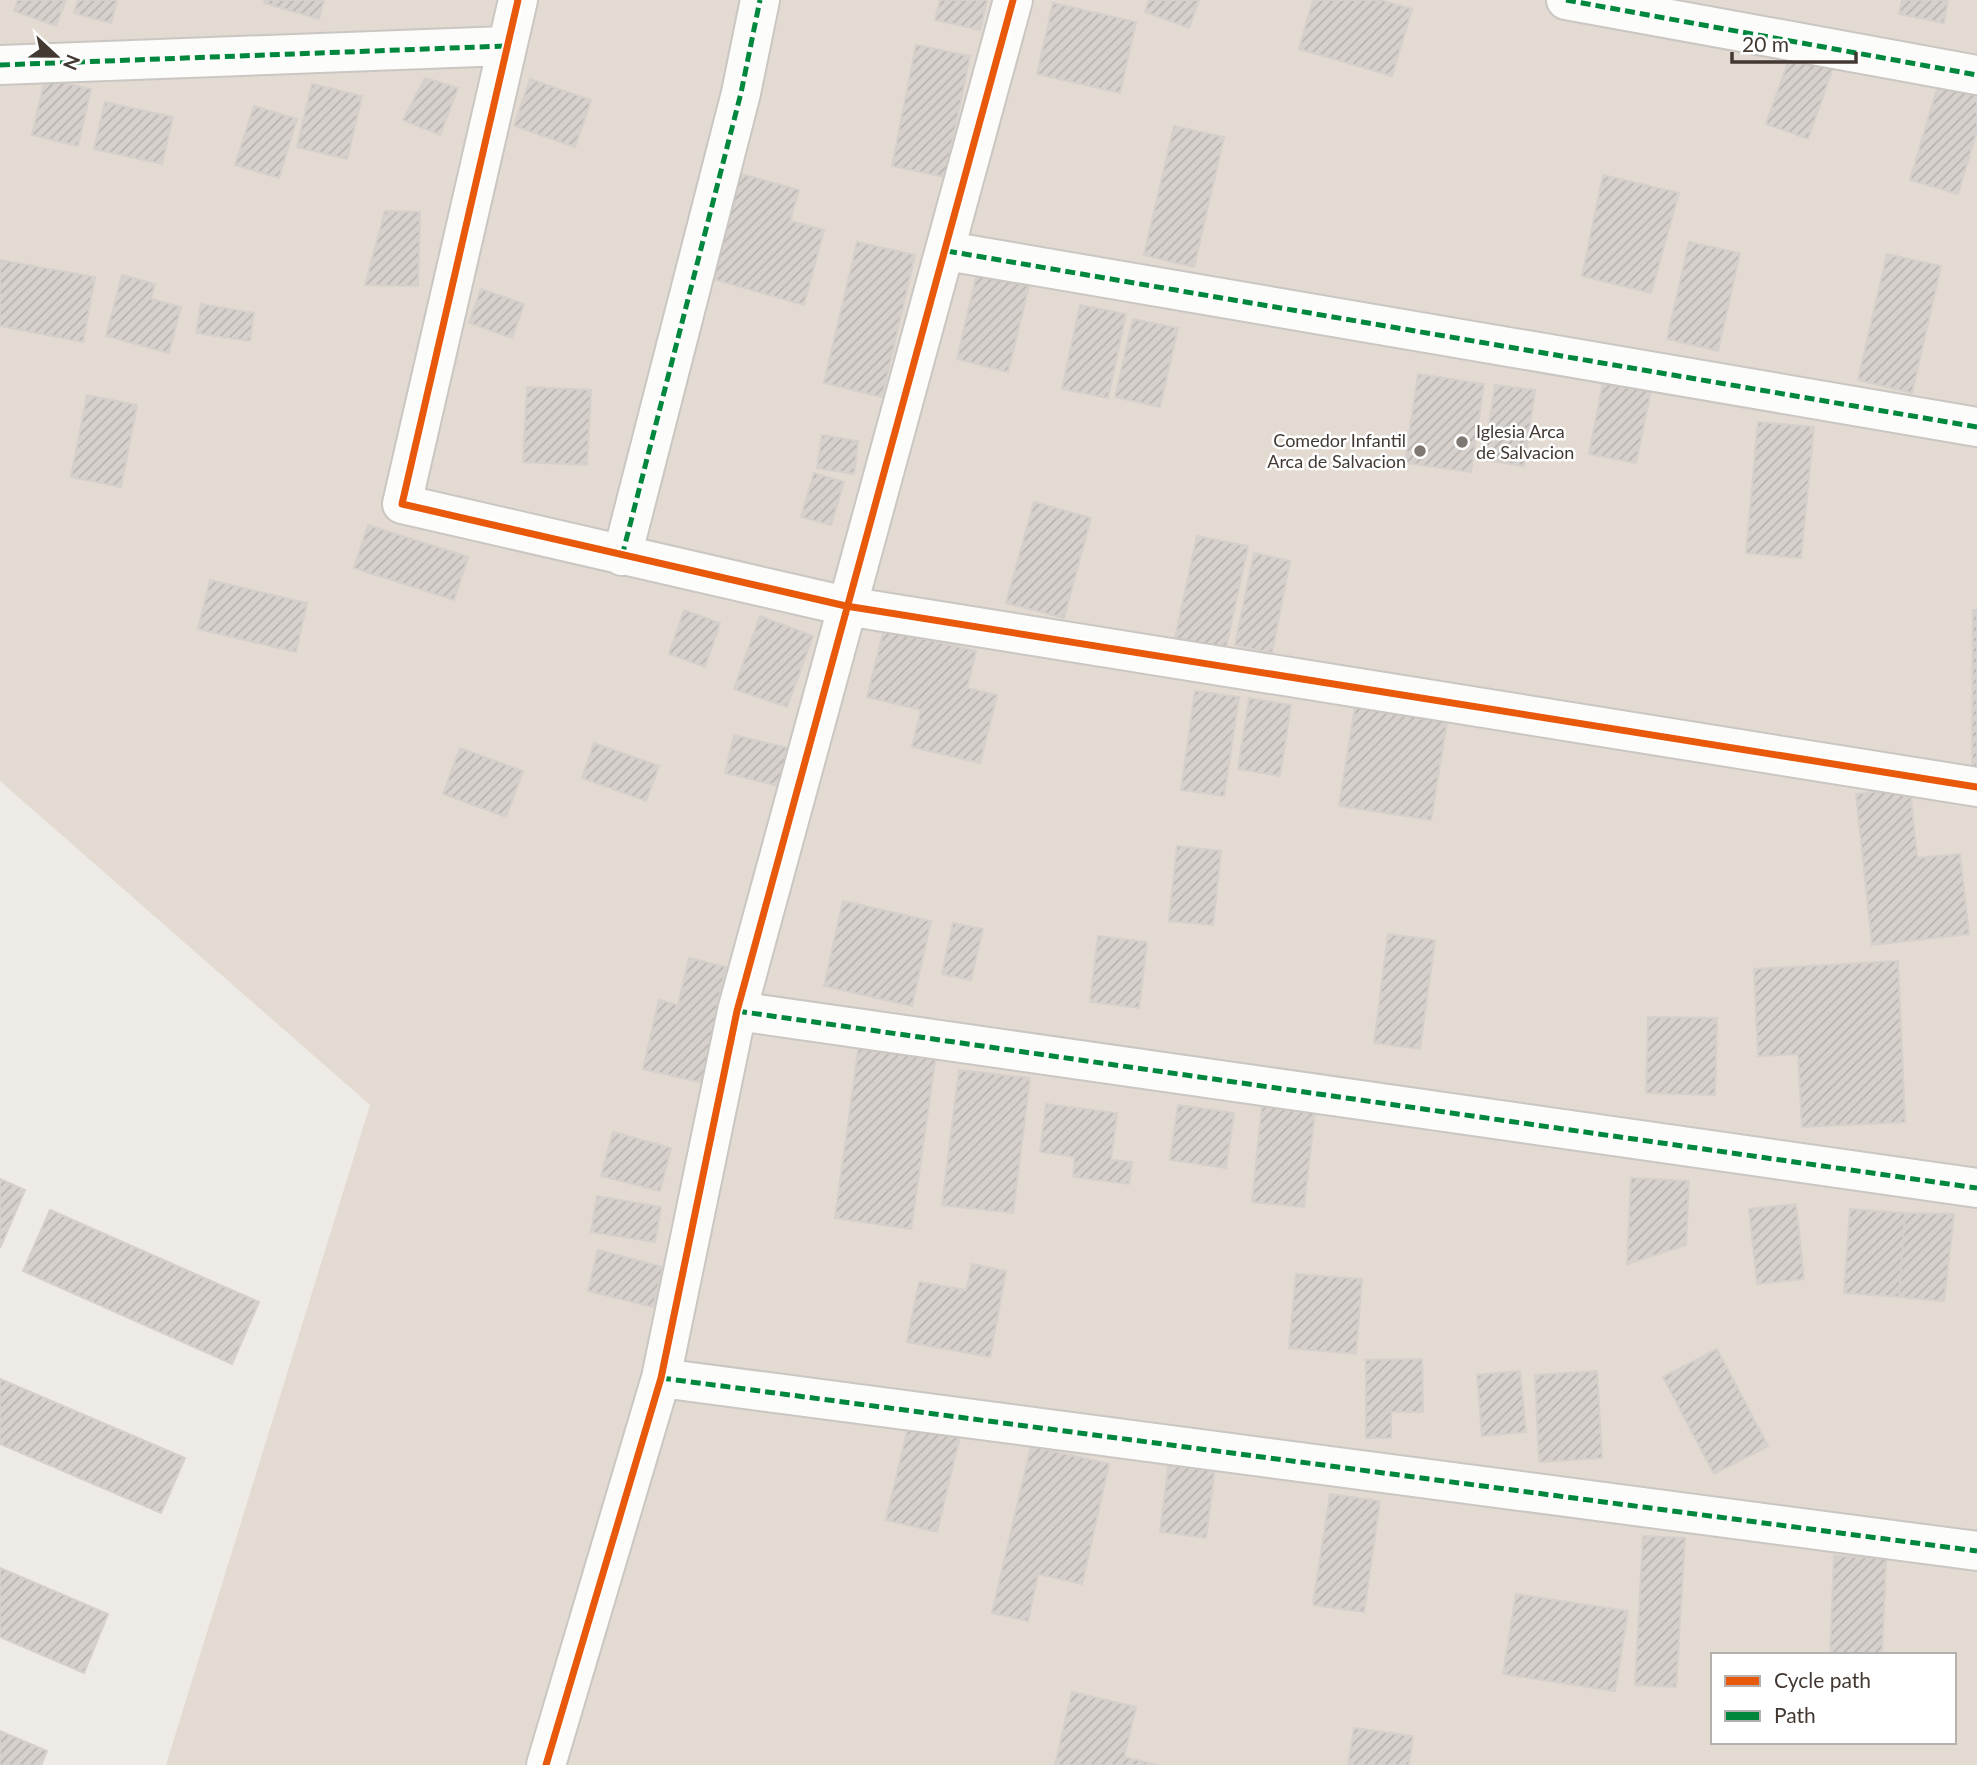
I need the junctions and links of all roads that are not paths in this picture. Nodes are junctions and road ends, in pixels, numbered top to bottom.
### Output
1 (518, 0) edge
2 (760, 0) edge
3 (1013, 0) edge
4 (1566, 0) edge
5 (505, 46) junction
6 (0, 65) edge
7 (1977, 75) edge
8 (947, 251) junction
9 (1977, 426) edge
10 (622, 556) junction
11 (846, 606) junction
12 (1977, 787) edge
13 (737, 1011) junction
14 (1977, 1188) edge
15 (661, 1378) junction
16 (1977, 1551) edge
17 (546, 1765) edge

1 - 5 street
2 - 10 street
3 - 8 street
4 - 7 street
5 - 6 street
5 - 10 street
8 - 9 street
8 - 11 street
10 - 11 street
11 - 12 street
11 - 13 street
13 - 14 street
13 - 15 street
15 - 16 street
15 - 17 street

